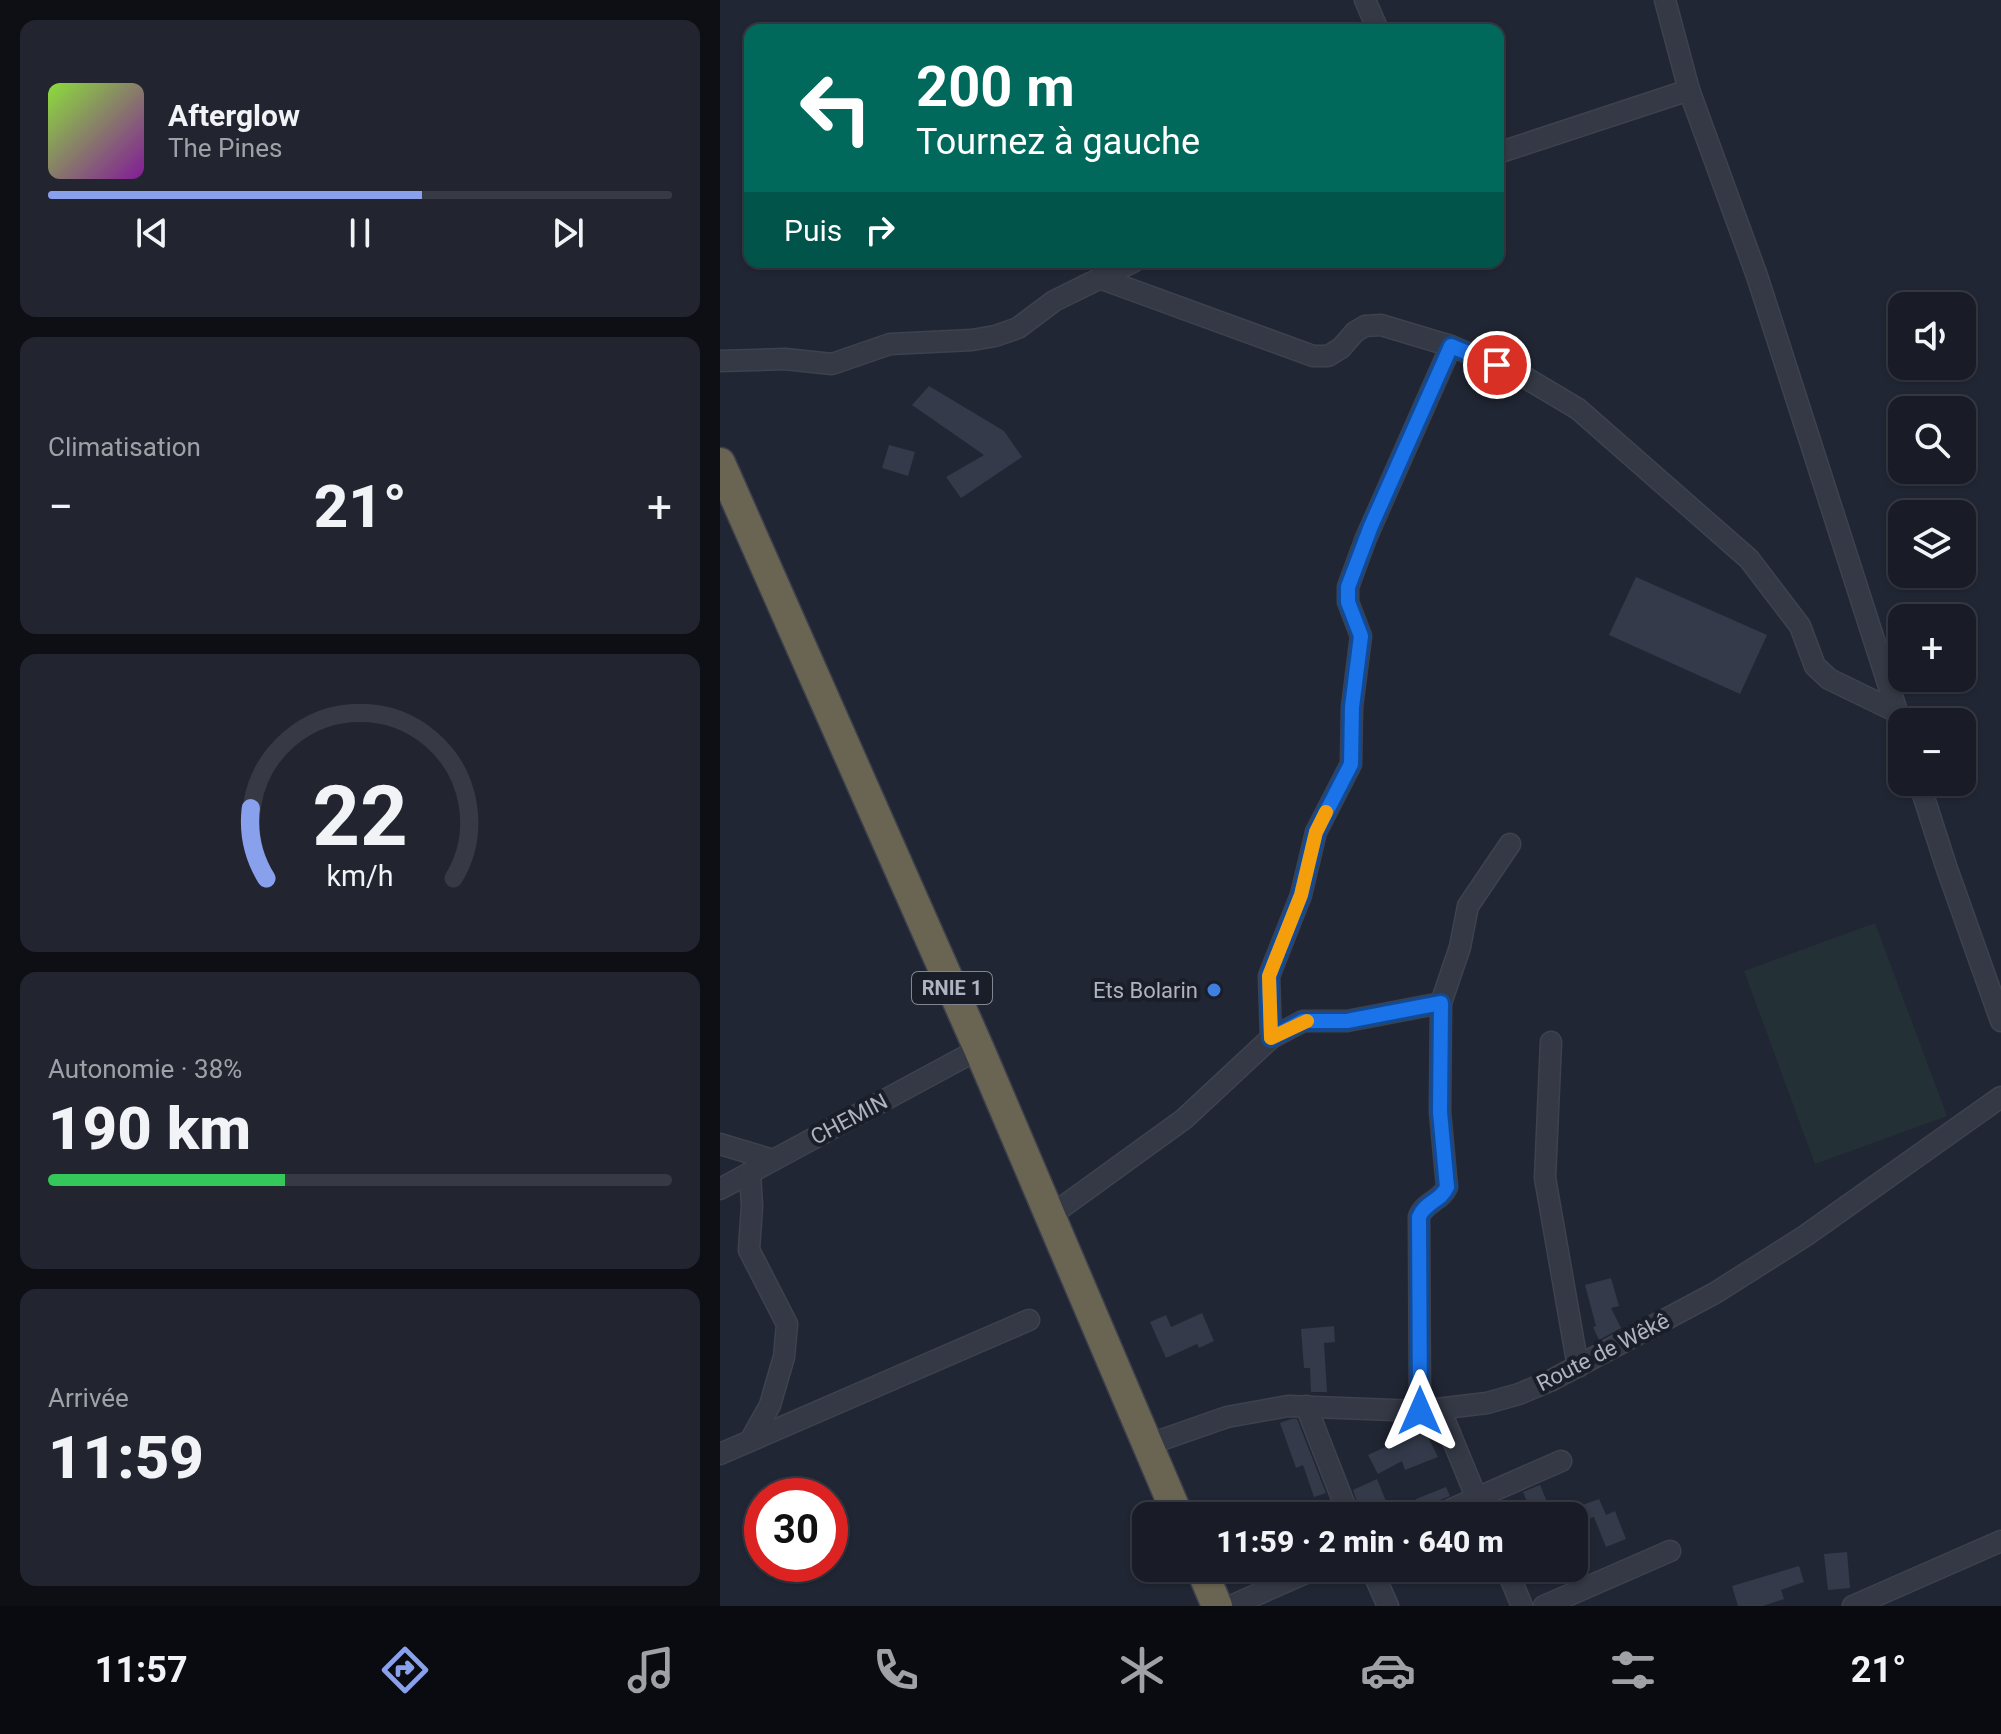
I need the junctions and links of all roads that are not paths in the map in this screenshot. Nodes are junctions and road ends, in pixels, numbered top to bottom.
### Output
1 (1365, 0) edge
2 (1665, 0) edge
3 (1375, 24) edge
4 (1689, 90) junction
5 (1504, 151) edge
6 (1122, 268) edge
7 (1102, 279) junction
8 (1451, 346) junction
9 (720, 361) edge
10 (720, 463) edge
11 (1896, 708) edge
12 (1888, 713) edge
13 (1924, 796) edge
14 (1510, 844) dead end
15 (1441, 1003) junction
16 (2001, 1021) edge
17 (1271, 1038) junction
18 (1551, 1042) dead end
19 (979, 1049) junction
20 (2001, 1097) edge
21 (720, 1144) edge
22 (773, 1160) junction
23 (750, 1173) junction
24 (720, 1189) edge
25 (1050, 1216) junction
26 (1029, 1320) dead end
27 (1578, 1367) junction
28 (1306, 1406) junction
29 (1430, 1410) junction
30 (750, 1441) junction
31 (1147, 1445) junction
32 (720, 1454) edge
33 (1561, 1461) dead end
34 (1172, 1502) edge
35 (1344, 1502) edge
36 (1478, 1502) edge
37 (1490, 1502) edge
38 (2001, 1541) edge
39 (1670, 1551) dead end
40 (1207, 1582) edge
41 (1285, 1582) edge
42 (1377, 1582) edge
43 (1512, 1582) edge
44 (1217, 1606) edge
45 (1231, 1606) edge
46 (1388, 1606) edge
47 (1522, 1606) edge
48 (1544, 1606) edge
49 (1853, 1606) edge

1 - 3 street
2 - 4 street
4 - 5 street
4 - 11 street
6 - 7 street
7 - 8 street
7 - 9 street
8 - 12 street
8 - 17 street
10 - 19 highway, RNIE 1
13 - 16 street
14 - 15 street
15 - 17 street
15 - 29 street
17 - 25 street
18 - 27 street
19 - 22 street, CHEMIN
19 - 25 highway, RNIE 1
20 - 27 street, Route de Wêkê
21 - 22 street
22 - 23 street, CHEMIN
23 - 24 street, CHEMIN
23 - 30 street
25 - 31 highway, RNIE 1
26 - 30 street
27 - 29 street, Route de Wêkê
28 - 29 street, Route de Wêkê
28 - 31 street, Route de Wêkê
28 - 35 street
29 - 36 street
30 - 32 street
31 - 34 highway, RNIE 1
33 - 37 street
38 - 49 street
39 - 48 street
40 - 44 highway
41 - 45 street
42 - 46 street
43 - 47 street

